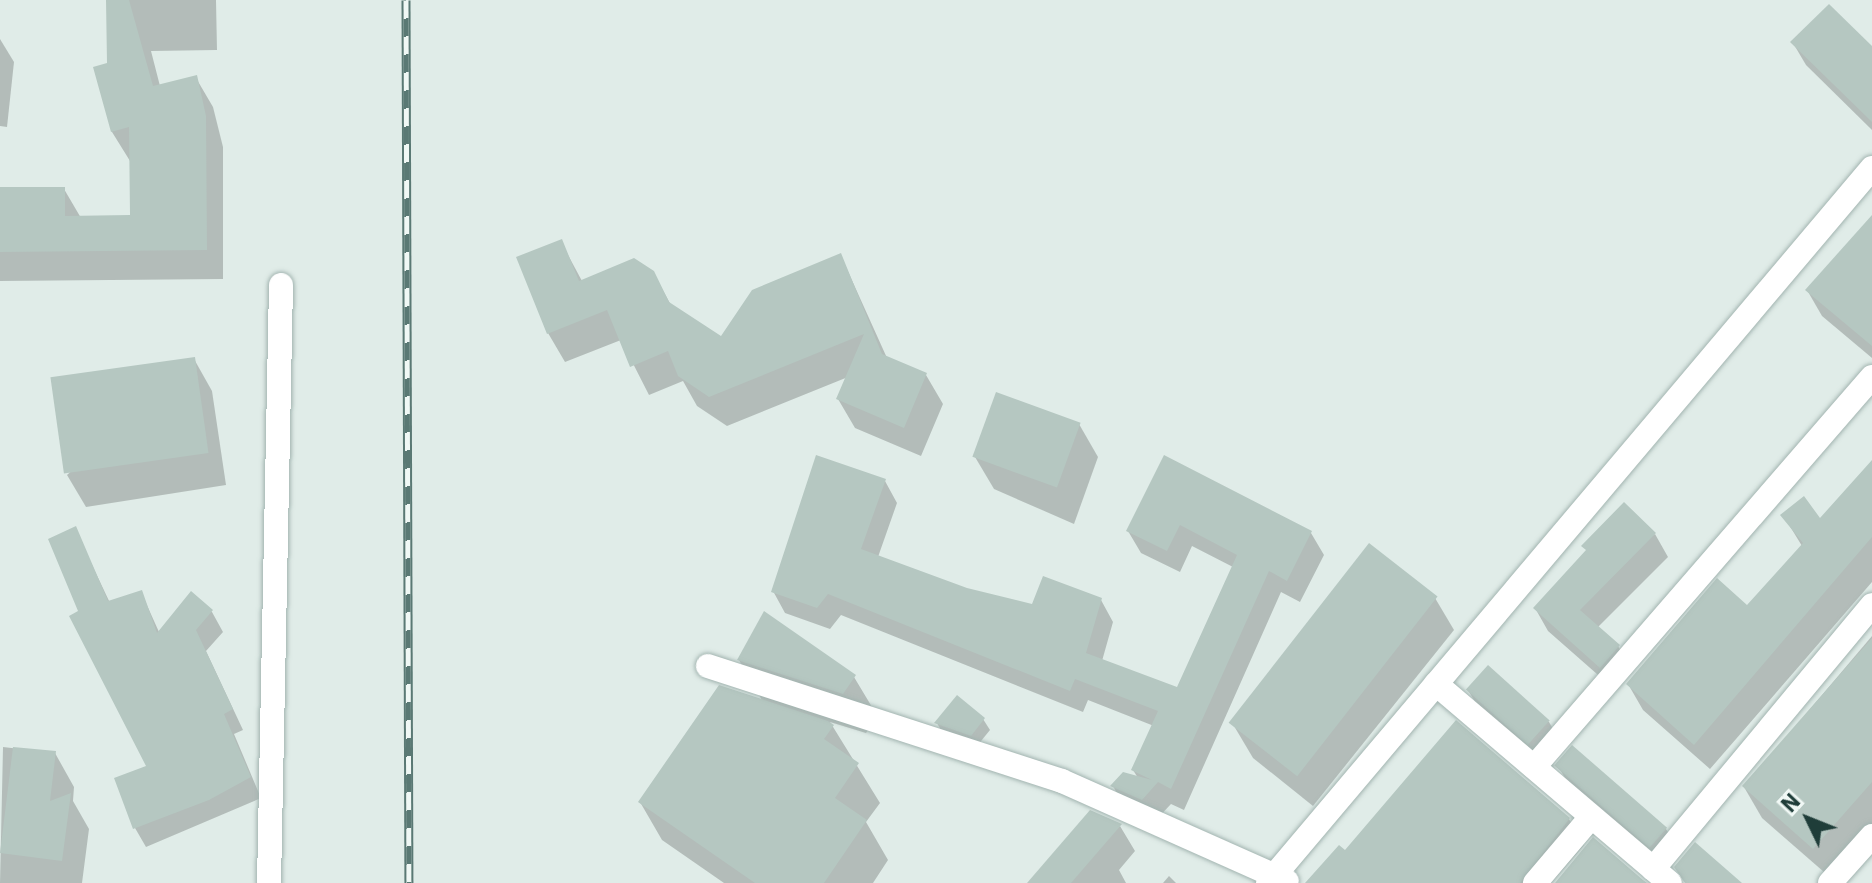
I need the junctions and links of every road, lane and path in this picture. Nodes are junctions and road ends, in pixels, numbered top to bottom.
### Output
1 (1872, 168) edge
2 (281, 285) dead end
3 (1872, 377) edge
4 (1872, 605) edge
5 (708, 666) dead end
6 (1436, 684) junction
7 (1534, 767) junction
8 (1591, 817) junction
9 (1872, 836) edge
10 (1661, 876) edge
11 (1278, 880) edge
12 (269, 883) edge
13 (1535, 883) edge
14 (1830, 883) edge

1 - 6 street
2 - 12 street
3 - 7 street
4 - 10 street
5 - 11 street
6 - 7 street
6 - 11 street
7 - 8 street
8 - 10 street
8 - 13 street
9 - 14 street

